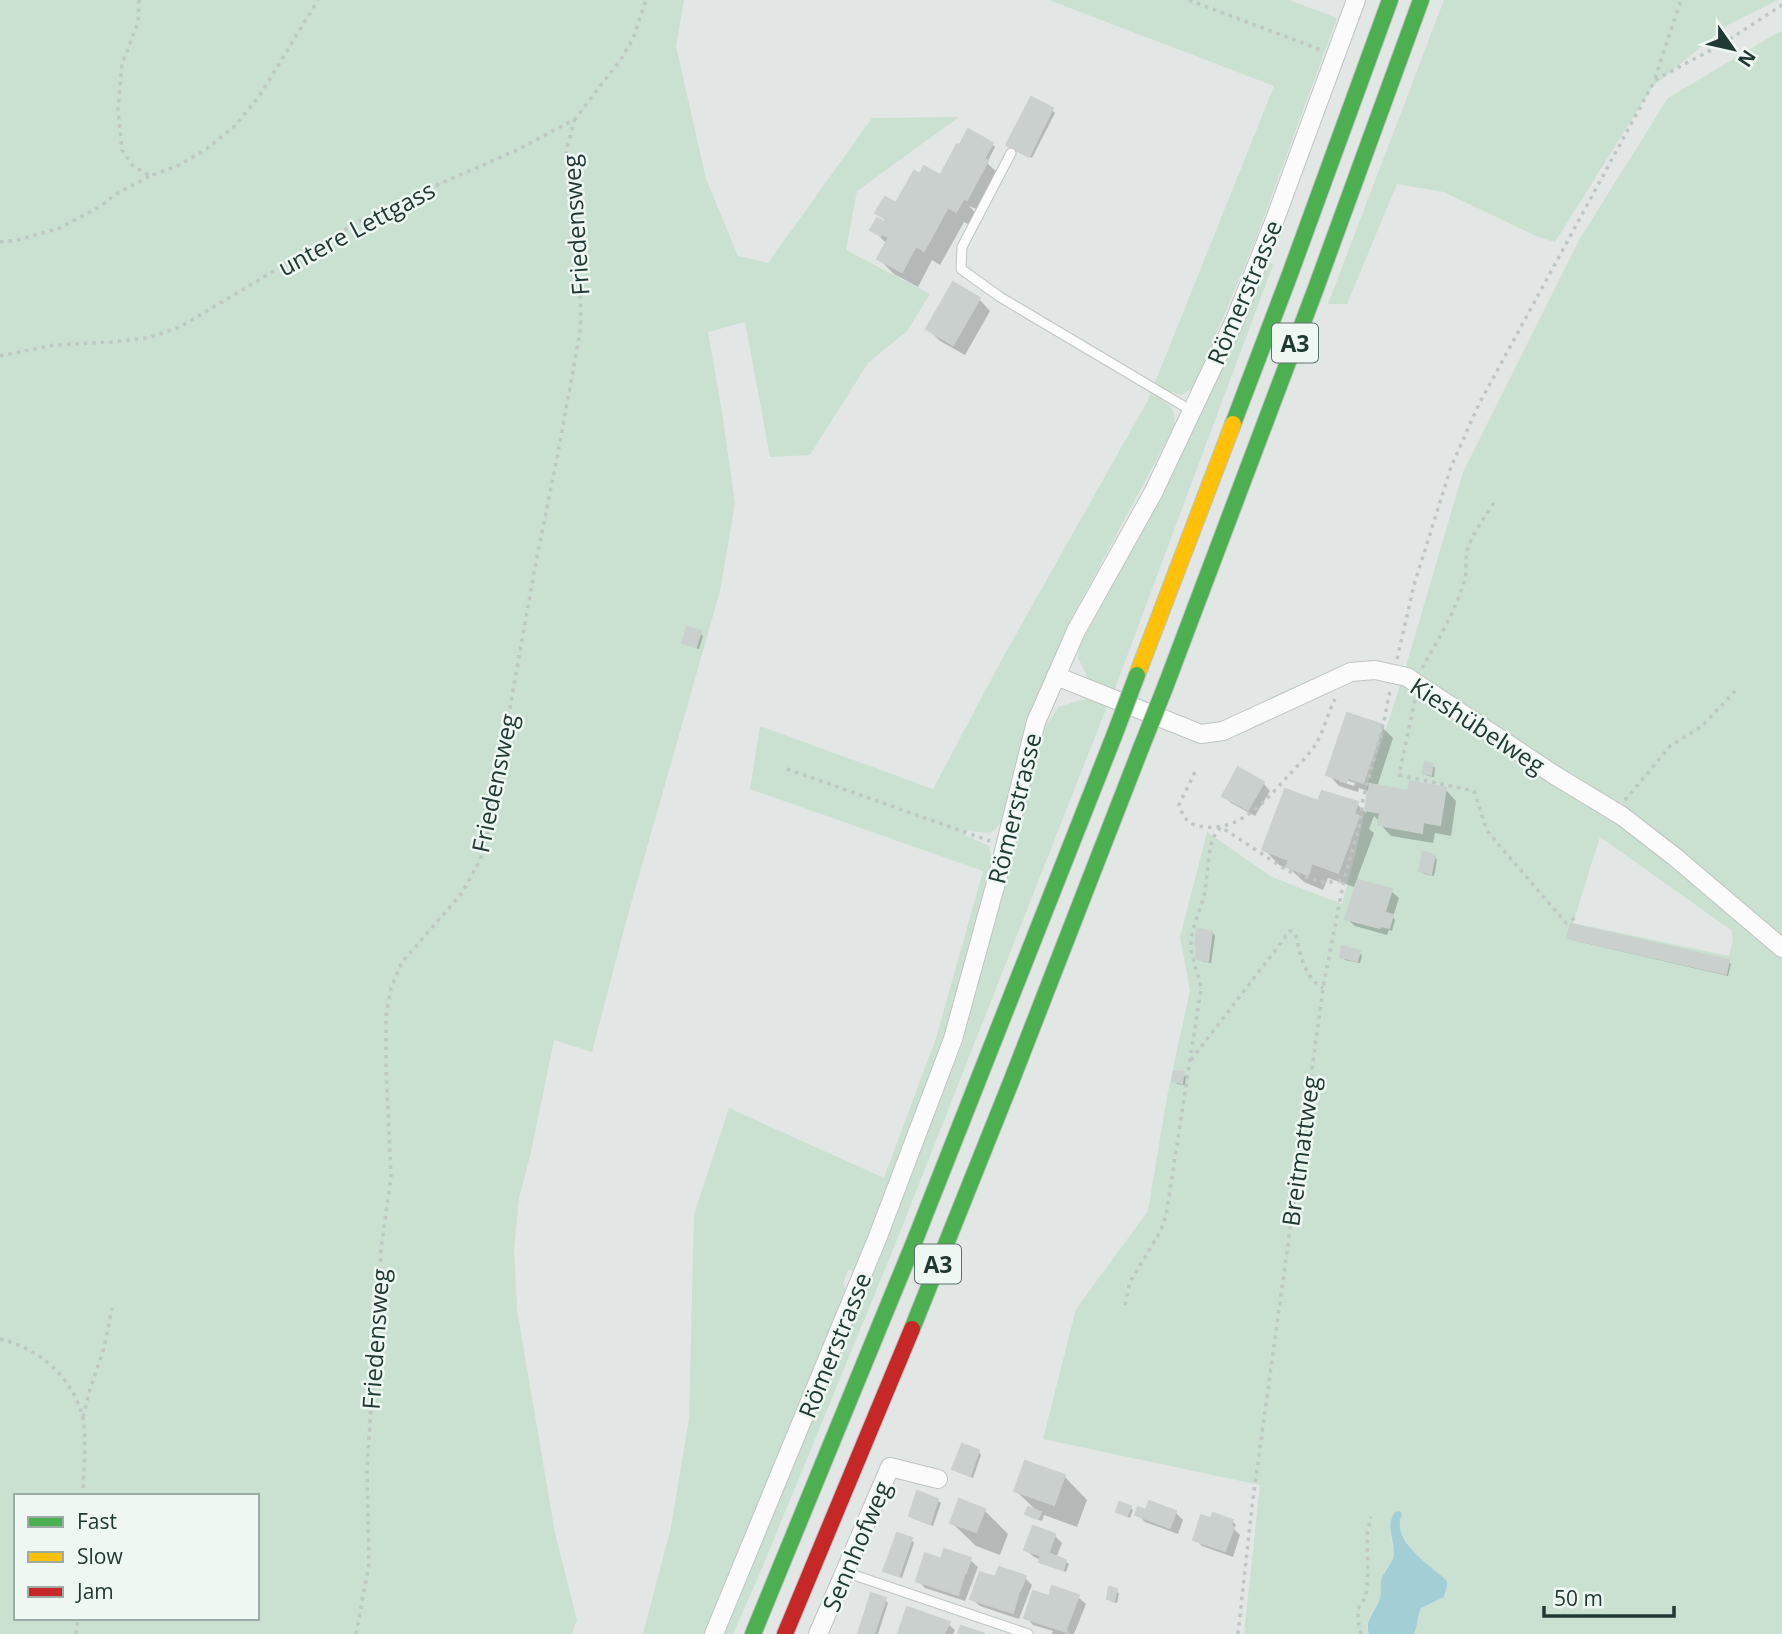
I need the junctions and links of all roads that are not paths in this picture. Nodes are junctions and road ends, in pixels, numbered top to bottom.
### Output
1 (1356, 0) edge
2 (1390, 0) edge
3 (1421, 0) edge
4 (1012, 153) dead end
5 (1192, 411) junction
6 (1056, 676) junction
7 (1782, 948) edge
8 (938, 1479) dead end
9 (845, 1572) junction
10 (714, 1634) edge
11 (753, 1634) edge
12 (785, 1634) edge
13 (818, 1634) edge
14 (1028, 1634) edge

1 - 5 street, Römerstrasse
2 - 11 highway, A3, bridge
3 - 12 highway, A3, bridge
4 - 5 lane
5 - 6 street, Römerstrasse
6 - 7 street, Kieshübelweg
6 - 10 street, Römerstrasse
8 - 9 street, Sennhofweg
9 - 13 street, Sennhofweg
9 - 14 lane

